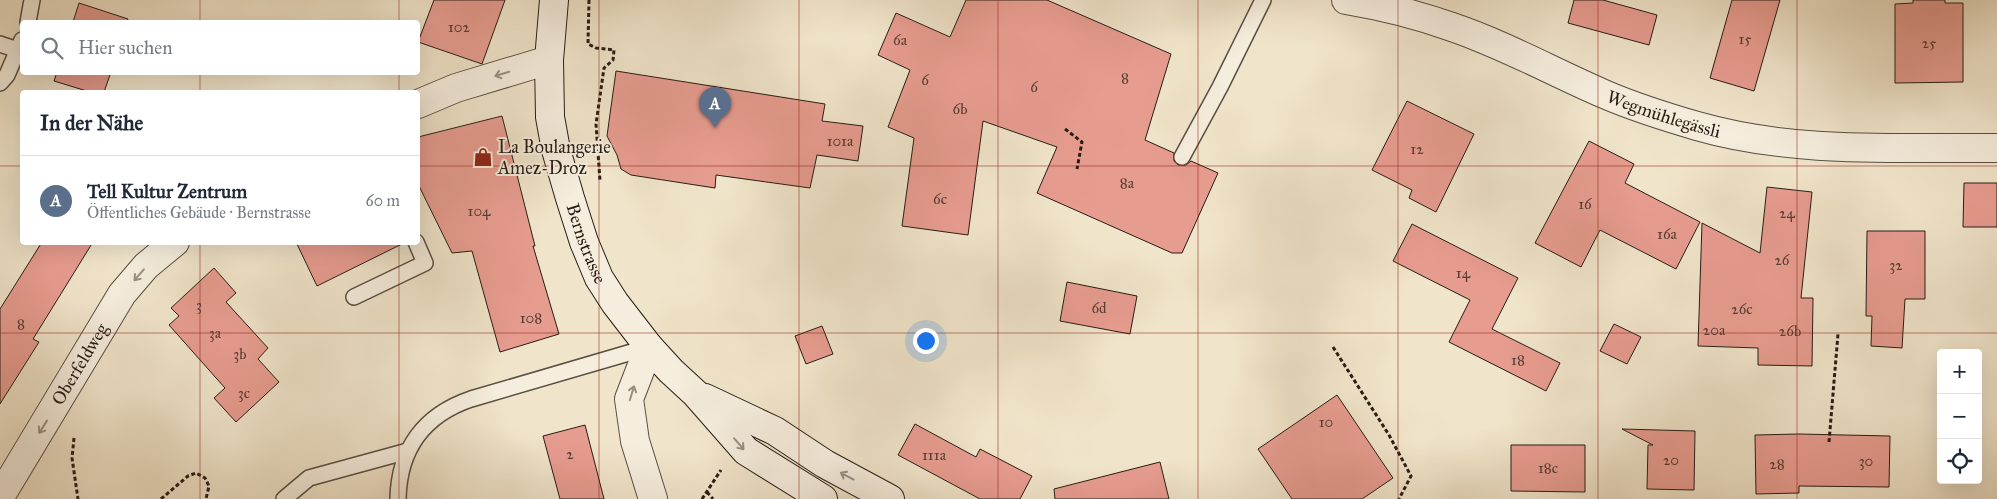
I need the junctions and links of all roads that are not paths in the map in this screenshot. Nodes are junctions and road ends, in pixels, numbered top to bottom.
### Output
1 (32, 0) edge
2 (554, 0) edge
3 (1264, 0) edge
4 (1346, 0) edge
5 (1389, 4) edge
6 (28, 20) edge
7 (0, 44) edge
8 (20, 45) edge
9 (549, 60) junction
10 (0, 84) edge
11 (420, 103) edge
12 (1997, 148) edge
13 (1182, 157) dead end
14 (171, 245) edge
15 (417, 245) edge
16 (354, 297) dead end
17 (649, 347) junction
18 (696, 394) junction
19 (408, 450) junction
20 (0, 497) edge
21 (284, 499) edge
22 (398, 499) edge
23 (653, 499) edge
24 (823, 499) edge
25 (890, 499) edge

1 - 6 lane
2 - 9 street, Bernstrasse
3 - 13 lane
4 - 5 street, Wegmühlegässli
5 - 12 street, Wegmühlegässli
7 - 8 lane
8 - 10 lane
9 -> 11 street
9 - 17 street, Bernstrasse
14 -> 20 street, Oberfeldweg
15 - 16 lane
17 - 18 street, Bernstrasse
17 - 19 lane
23 -> 17 street
18 -> 24 street, Bernstrasse
25 -> 18 street, Bernstrasse
19 - 21 lane
19 - 22 lane

